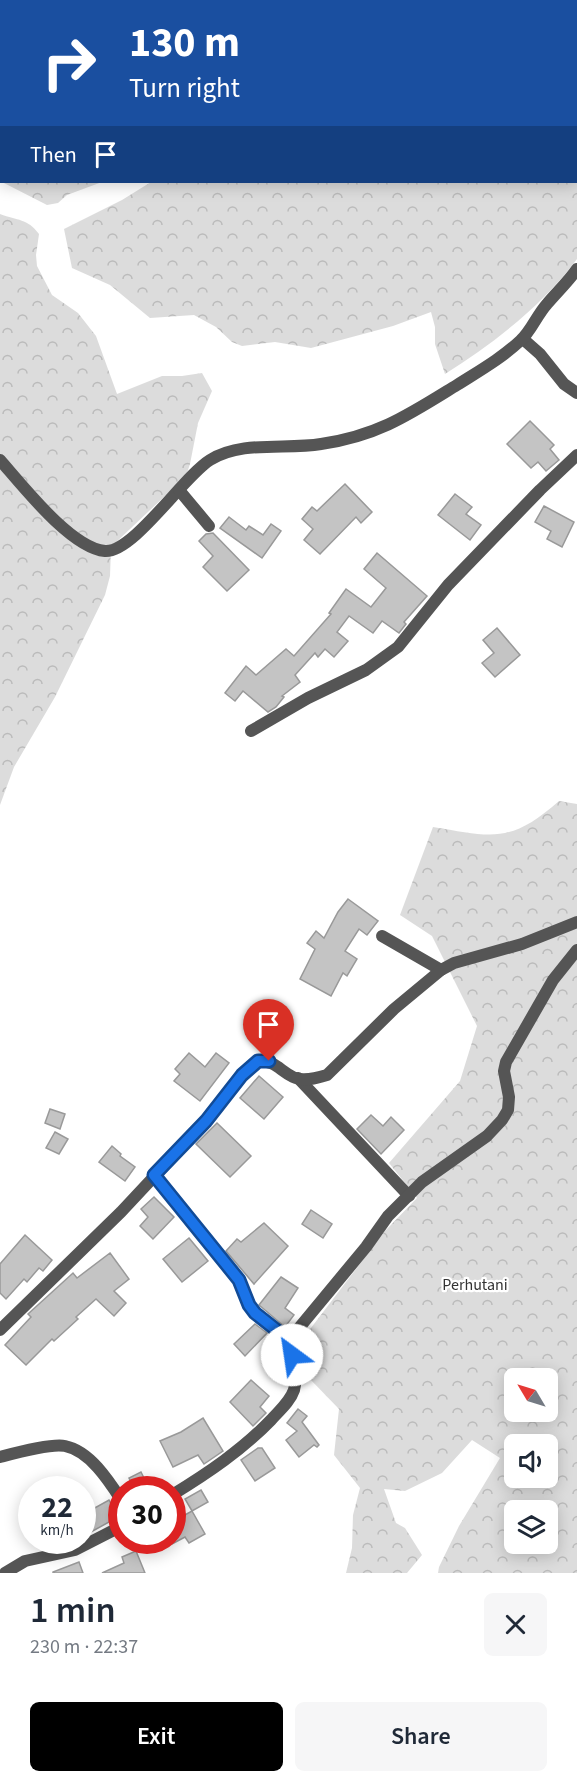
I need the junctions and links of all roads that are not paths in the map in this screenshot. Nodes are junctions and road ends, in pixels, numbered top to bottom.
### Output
1 (577, 269) edge
2 (523, 339) junction
3 (577, 393) edge
4 (577, 455) edge
5 (0, 460) edge
6 (179, 490) junction
7 (209, 526) dead end
8 (251, 731) dead end
9 (577, 922) edge
10 (382, 936) dead end
11 (577, 950) edge
12 (441, 970) junction
13 (298, 1078) junction
14 (154, 1175) junction
15 (409, 1196) junction
16 (0, 1330) edge
17 (289, 1340) junction
18 (0, 1457) edge
19 (108, 1482) edge
20 (186, 1487) edge
21 (108, 1533) edge
22 (5, 1573) edge

1 - 2 street
2 - 3 street
2 - 6 street
4 - 8 street
5 - 6 street
6 - 7 street
9 - 12 street
10 - 12 street
11 - 15 street
12 - 13 street
13 - 14 street
13 - 15 street
14 - 16 street
14 - 17 street
15 - 17 street
17 - 20 street
18 - 19 street
21 - 22 street

